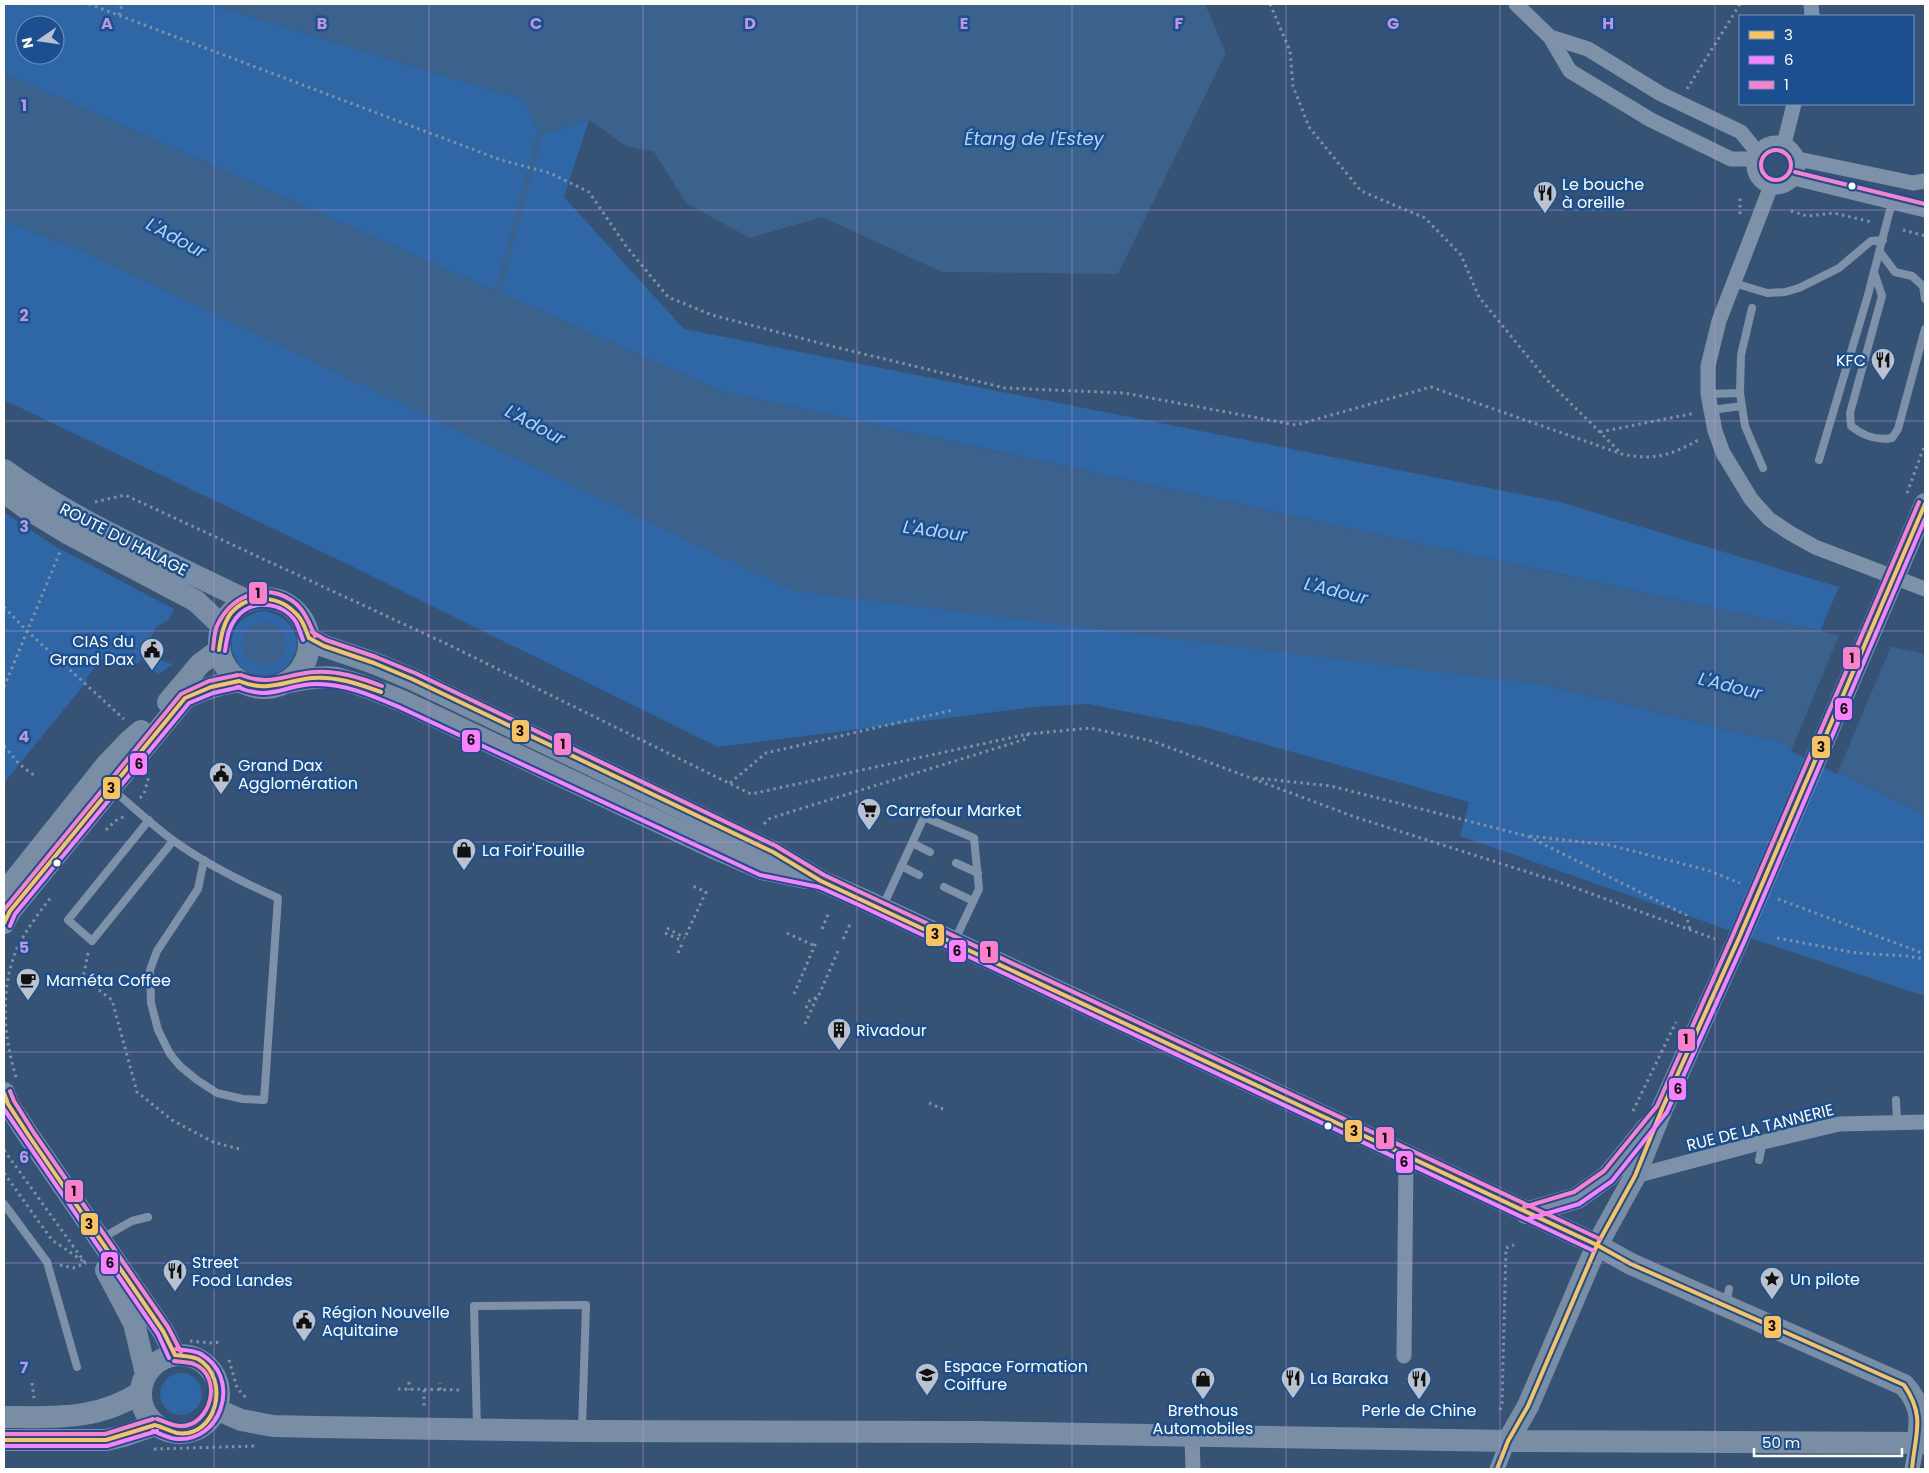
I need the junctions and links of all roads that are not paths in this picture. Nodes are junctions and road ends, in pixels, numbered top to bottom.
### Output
1 (1516, 4) edge
2 (1550, 36) junction
3 (1794, 105) edge
4 (1784, 144) junction
5 (1756, 156) junction
6 (1798, 158) junction
7 (1794, 178) junction
8 (1925, 182) edge
9 (1771, 186) junction
10 (1892, 202) junction
11 (1925, 210) edge
12 (1883, 240) junction
13 (1880, 252) junction
14 (1874, 272) junction
15 (1734, 283) junction
16 (1925, 298) edge
17 (1752, 308) dead end
18 (1925, 329) edge
19 (1740, 393) junction
20 (1708, 394) junction
21 (1742, 406) junction
22 (1711, 410) junction
23 (1819, 460) dead end
24 (1763, 468) dead end
25 (4, 470) edge
26 (4, 492) edge
27 (1925, 504) edge
28 (1925, 589) edge
29 (248, 601) junction
30 (222, 626) junction
31 (310, 638) junction
32 (219, 650) junction
33 (239, 681) junction
34 (289, 682) junction
35 (110, 787) junction
36 (149, 820) junction
37 (173, 841) junction
38 (912, 843) junction
39 (930, 852) dead end
40 (204, 860) junction
41 (956, 863) dead end
42 (901, 866) junction
43 (978, 873) junction
44 (919, 875) dead end
45 (821, 881) junction
46 (944, 887) dead end
47 (4, 893) edge
48 (974, 901) junction
49 (882, 908) junction
50 (4, 923) edge
51 (954, 943) junction
52 (10, 1086) edge
53 (1896, 1100) dead end
54 (1662, 1109) junction
55 (1897, 1122) junction
56 (1925, 1122) edge
57 (4, 1124) edge
58 (1763, 1142) junction
59 (1406, 1156) junction
60 (1759, 1160) dead end
61 (1635, 1176) junction
62 (4, 1204) edge
63 (1526, 1213) junction
64 (148, 1217) dead end
65 (100, 1239) junction
66 (1597, 1246) junction
67 (175, 1355) junction
68 (1404, 1356) dead end
69 (77, 1367) dead end
70 (144, 1383) junction
71 (216, 1409) junction
72 (4, 1417) edge
73 (155, 1424) junction
74 (477, 1430) junction
75 (582, 1431) junction
76 (1192, 1437) junction
77 (4, 1440) edge
78 (1508, 1441) junction
79 (1921, 1443) edge
80 (1192, 1469) edge
81 (1497, 1469) edge
82 (1912, 1469) edge

1 - 2 street
2 - 5 street
2 - 5 street
3 - 4 street
4 - 5 street
4 - 6 street
5 - 9 street
6 - 7 street
6 - 8 street
7 - 9 street
7 - 10 street
9 - 15 street
10 - 11 street
10 - 12 lane
12 - 13 lane
12 - 15 lane
13 - 14 lane
13 - 16 lane
14 - 18 lane
14 - 23 lane
15 - 20 street
17 - 19 lane
19 - 20 lane
19 - 21 lane
20 - 22 street
21 - 22 lane
21 - 24 lane
22 - 28 street
25 - 29 main road, ROUTE DU HALAGE
26 - 30 main road, ROUTE DU HALAGE
27 - 54 main road, bridge
29 - 30 main road
29 - 31 main road
30 - 32 main road
31 - 34 main road
31 - 45 main road
32 - 33 main road
32 - 47 main road
33 - 34 main road
33 - 35 main road
34 - 45 main road
35 - 36 lane
35 - 50 main road
36 - 37 lane
36 - 37 lane
37 - 40 lane
38 - 39 lane
38 - 42 lane
38 - 43 lane
40 - 40 lane
41 - 43 lane
42 - 44 lane
42 - 49 lane
43 - 48 lane
45 - 49 main road
46 - 48 lane
48 - 51 lane
49 - 51 main road
51 - 59 main road
52 - 65 main road
53 - 55 lane
54 - 61 main road
54 - 63 main road
55 - 56 street, RUE DE LA TANNERIE
55 - 58 street, RUE DE LA TANNERIE
57 - 70 main road
58 - 60 lane
58 - 61 street, RUE DE LA TANNERIE
59 - 63 main road
59 - 68 street
61 - 66 main road
62 - 69 lane
63 - 66 main road
64 - 65 lane
65 - 67 main road
66 - 78 main road
66 - 79 main road
67 - 70 main road
67 - 71 main road
70 - 72 main road
70 - 73 main road
71 - 73 main road
71 - 74 main road
73 - 77 main road
74 - 75 main road
74 - 75 lane
75 - 76 main road
76 - 78 main road
76 - 80 street
78 - 79 main road
78 - 81 street
79 - 82 street

